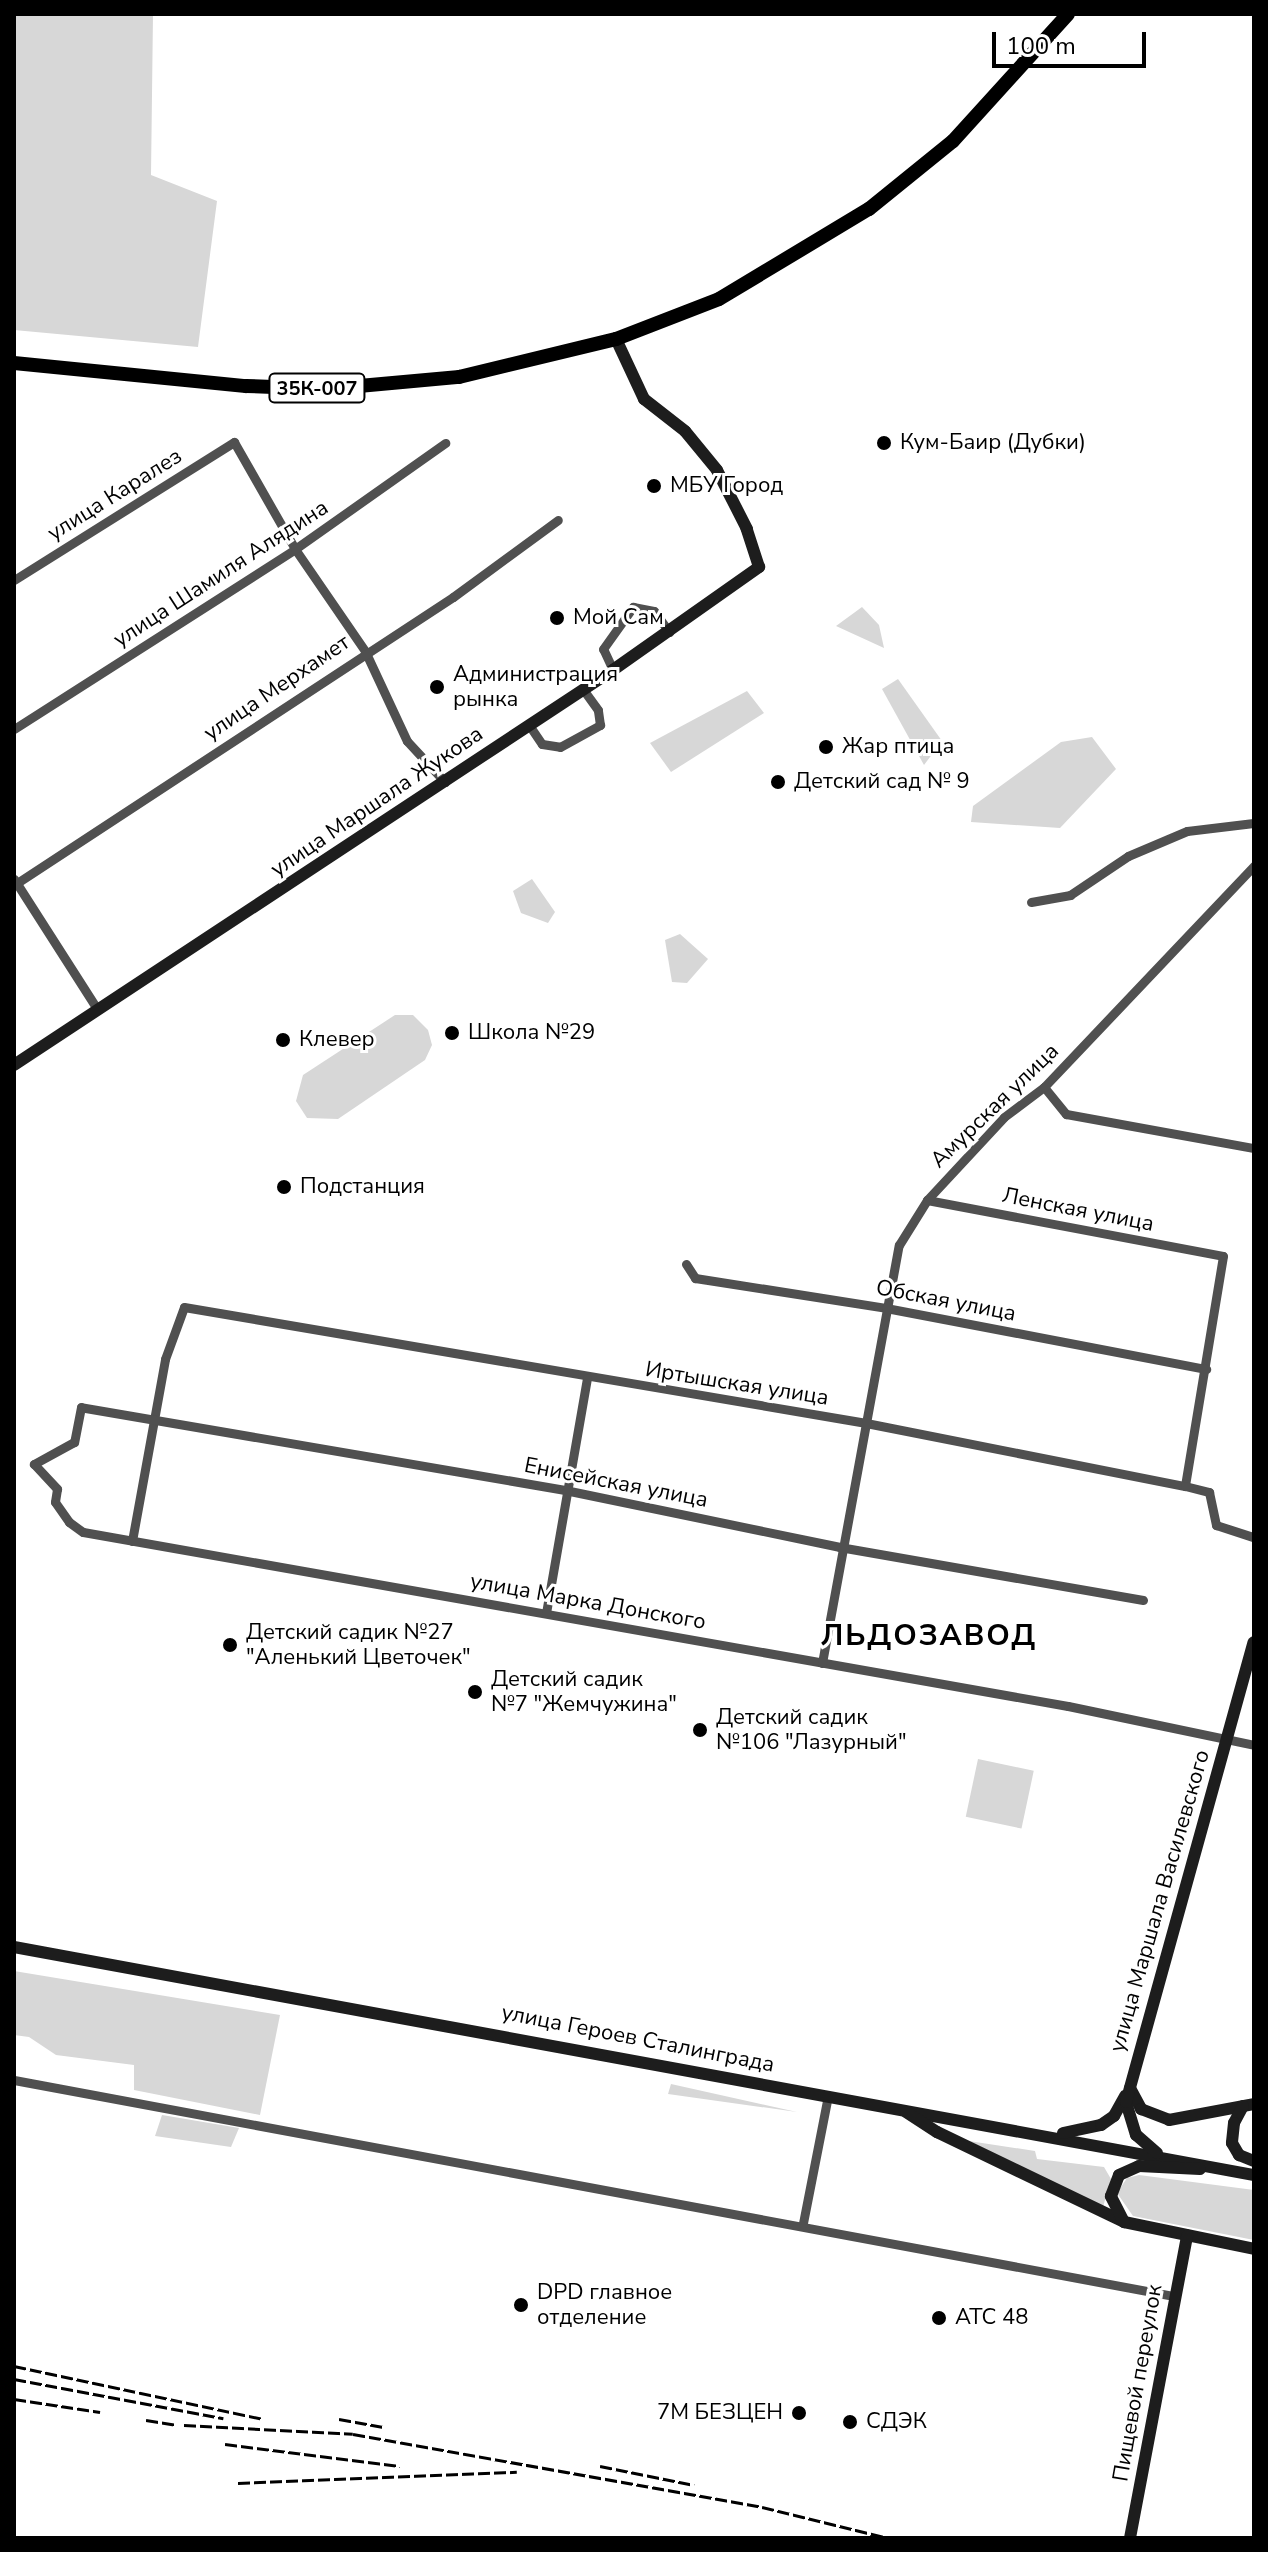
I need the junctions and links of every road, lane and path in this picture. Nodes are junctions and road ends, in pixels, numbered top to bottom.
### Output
1 (1068, 14) edge
2 (616, 339) junction
3 (14, 363) edge
4 (445, 443) dead end
5 (558, 520) dead end
6 (295, 549) junction
7 (14, 580) edge
8 (669, 632) junction
9 (365, 651) junction
10 (613, 670) junction
11 (583, 689) junction
12 (529, 725) junction
13 (14, 729) edge
14 (445, 782) junction
15 (1254, 823) edge
16 (1254, 866) edge
17 (15, 883) edge
18 (1031, 902) dead end
19 (97, 1009) junction
20 (14, 1065) edge
21 (1044, 1087) junction
22 (1254, 1148) edge
23 (927, 1200) junction
24 (686, 1264) dead end
25 (886, 1308) junction
26 (1206, 1369) junction
27 (587, 1379) junction
28 (81, 1407) joint
29 (153, 1421) junction
30 (866, 1423) junction
31 (1185, 1486) junction
32 (565, 1490) junction
33 (1254, 1537) edge
34 (132, 1541) junction
35 (840, 1547) junction
36 (1143, 1600) dead end
37 (546, 1613) junction
38 (1254, 1642) edge
39 (822, 1663) junction
40 (1228, 1738) junction
41 (1254, 1745) edge
42 (14, 1947) edge
43 (14, 2080) edge
44 (1129, 2086) junction
45 (828, 2095) junction
46 (1249, 2105) edge
47 (903, 2110) junction
48 (1050, 2134) junction
49 (1165, 2157) junction
50 (1254, 2161) edge
51 (1216, 2168) junction
52 (1254, 2175) edge
53 (1124, 2222) junction
54 (803, 2223) junction
55 (1187, 2235) junction
56 (1254, 2249) edge
57 (1174, 2296) junction
58 (1130, 2538) edge

1 - 2 main road, 35К-007
2 - 3 main road, 35К-007
2 - 8 street, улица Маршала Жукова
4 - 6 street, улица Шамиля Алядина
5 - 9 street, улица Мерхамет
6 - 7 street, улица Каралез
6 - 9 street
6 - 13 street, улица Шамиля Алядина
8 - 10 street, улица Маршала Жукова
8 - 10 street
9 - 14 street
9 - 17 street, улица Мерхамет
10 - 11 street, улица Маршала Жукова
11 - 12 street, улица Маршала Жукова
11 - 12 street
12 - 14 street, улица Маршала Жукова
14 - 19 street, улица Маршала Жукова
15 - 18 street
16 - 21 street, Амурская улица
17 - 19 street
19 - 20 street, улица Маршала Жукова
21 - 22 street
21 - 23 street, Амурская улица
23 - 25 street, Амурская улица
23 - 26 street, Ленская улица
24 - 25 street, Обская улица
25 - 26 street, Обская улица
25 - 30 street, Амурская улица
26 - 31 street
27 - 29 street, Иртышская улица
27 - 30 street, Иртышская улица
27 - 32 street
28 - 29 street, Енисейская улица
28 - 34 street, улица Марка Донского
29 - 32 street, Енисейская улица
29 - 34 street
30 - 31 street, Иртышская улица
30 - 35 street, Амурская улица
31 - 33 street, Иртышская улица
32 - 35 street, Енисейская улица
32 - 37 street
34 - 37 street, улица Марка Донского
35 - 36 street, Енисейская улица
35 - 39 street, Амурская улица
37 - 39 street, улица Марка Донского
38 - 40 street, улица Маршала Василевского
39 - 40 street, улица Марка Донского
40 - 41 street, улица Марка Донского
40 - 44 street, улица Маршала Василевского
42 - 45 street, улица Героев Сталинграда
43 - 54 street
44 - 46 street
44 - 48 street
44 - 49 street, улица Маршала Василевского
45 - 47 street, улица Героев Сталинграда
45 - 54 street
46 - 50 street
47 - 48 street, улица Героев Сталинграда
47 - 53 street
48 - 49 street, улица Героев Сталинграда
49 - 51 street, улица Героев Сталинграда
51 - 52 street, улица Героев Сталинграда
51 - 53 street
53 - 55 street
54 - 57 street
55 - 56 street
55 - 57 street, Пищевой переулок
57 - 58 street, Пищевой переулок

